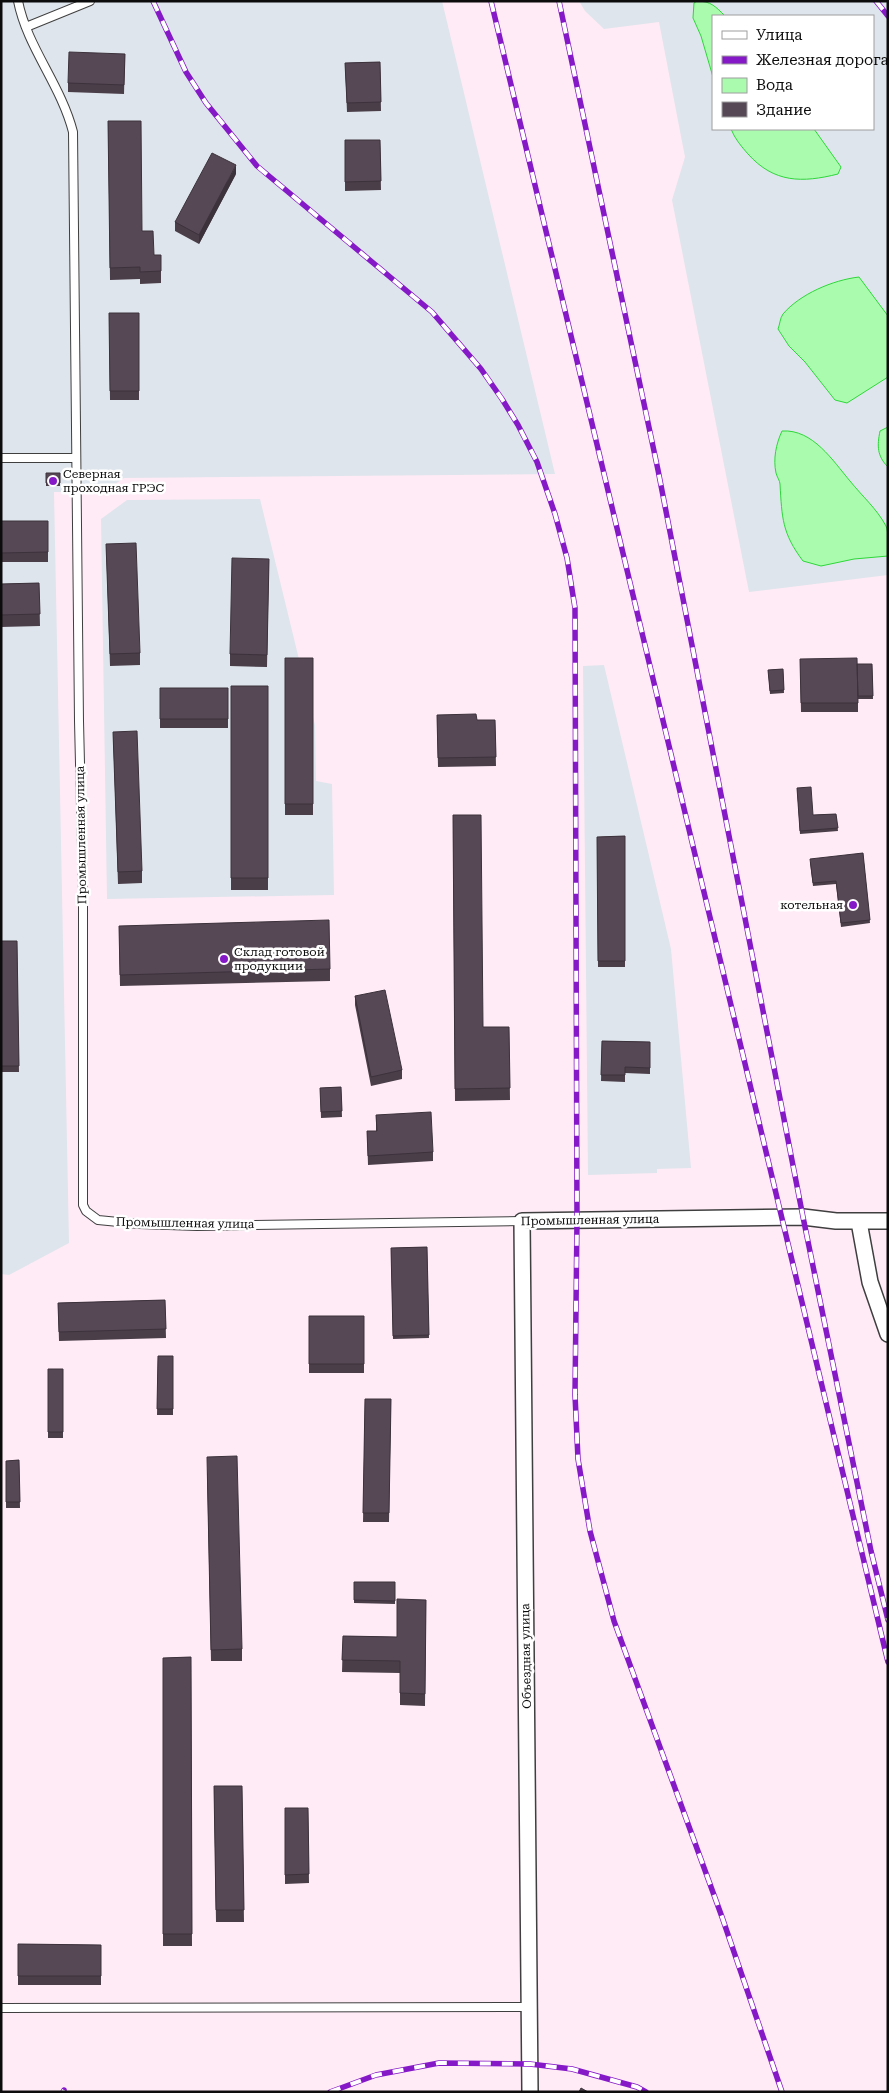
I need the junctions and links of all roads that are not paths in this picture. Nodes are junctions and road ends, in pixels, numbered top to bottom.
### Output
1 (18, 1) edge
2 (90, 1) edge
3 (26, 27) junction
4 (1, 458) edge
5 (76, 458) junction
6 (522, 1220) junction
7 (888, 1221) edge
8 (859, 1222) junction
9 (888, 1334) edge
10 (529, 2007) junction
11 (1, 2008) edge
12 (530, 2092) edge

1 - 3 lane, Промышленная улица
2 - 3 lane
3 - 5 lane, Промышленная улица
4 - 5 lane
5 - 6 lane, Промышленная улица
6 - 8 street, Промышленная улица
6 - 10 street, Объездная улица
7 - 8 street, Промышленная улица
8 - 9 street
10 - 11 lane
10 - 12 street, Объездная улица

